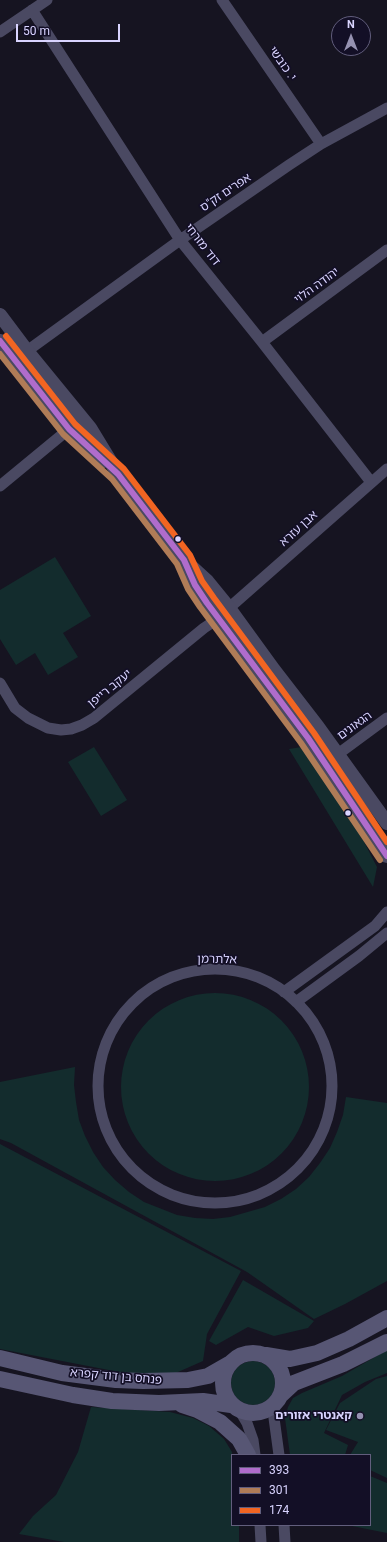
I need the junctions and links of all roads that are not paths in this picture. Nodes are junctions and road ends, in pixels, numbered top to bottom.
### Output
1 (47, 0) edge
2 (222, 0) edge
3 (32, 10) junction
4 (0, 32) edge
5 (387, 108) edge
6 (321, 144) junction
7 (180, 240) junction
8 (387, 250) edge
9 (0, 315) edge
10 (0, 341) edge
11 (262, 342) junction
12 (27, 351) junction
13 (69, 429) junction
14 (387, 469) edge
15 (118, 474) junction
16 (371, 482) junction
17 (0, 486) edge
18 (228, 615) junction
19 (0, 683) edge
20 (387, 718) edge
21 (338, 754) junction
22 (387, 823) edge
23 (387, 856) edge
24 (387, 912) edge
25 (387, 933) edge
26 (284, 992) junction
27 (296, 1002) junction
28 (387, 1318) edge
29 (387, 1342) edge
30 (261, 1354) junction
31 (0, 1358) edge
32 (229, 1364) junction
33 (0, 1379) edge
34 (277, 1401) junction
35 (159, 1403) junction
36 (236, 1408) junction
37 (247, 1454) edge
38 (255, 1454) edge
39 (279, 1454) edge
40 (260, 1526) edge
41 (284, 1526) edge
42 (261, 1542) edge
43 (285, 1542) edge

1 - 3 street
2 - 6 street, י. כובשי
3 - 4 street
3 - 7 street, דוד מזרחי
5 - 6 street, אפרים זק"ס
6 - 7 street, אפרים זק"ס
7 - 11 street, דוד מזרחי
7 - 12 street, אפרים זק"ס
8 - 11 street, יהודה הלוי
9 - 12 street
10 - 13 street
11 - 16 street, דוד מזרחי
12 - 15 street
13 - 15 street
13 - 17 street
14 - 16 street, אבן עזרא
15 - 18 street
16 - 18 street, אבן עזרא
18 - 19 street, יעקב רייפן
18 - 21 street
18 - 23 street
20 - 21 street, הגאונים
21 - 22 street
24 - 26 street
25 - 27 street
26 - 27 street, אלתרמן
26 - 27 street, אלתרמן
28 - 30 main road
29 - 34 main road
30 - 32 main road
30 - 34 main road
31 - 32 main road, פנחס בן דוד קפרא
32 - 36 main road
33 - 35 main road, פנחס בן דוד קפרא
34 - 36 main road
34 - 39 street
35 - 36 main road, פנחס בן דוד קפרא
35 - 37 main road
36 - 38 street
40 - 42 street
41 - 43 street

